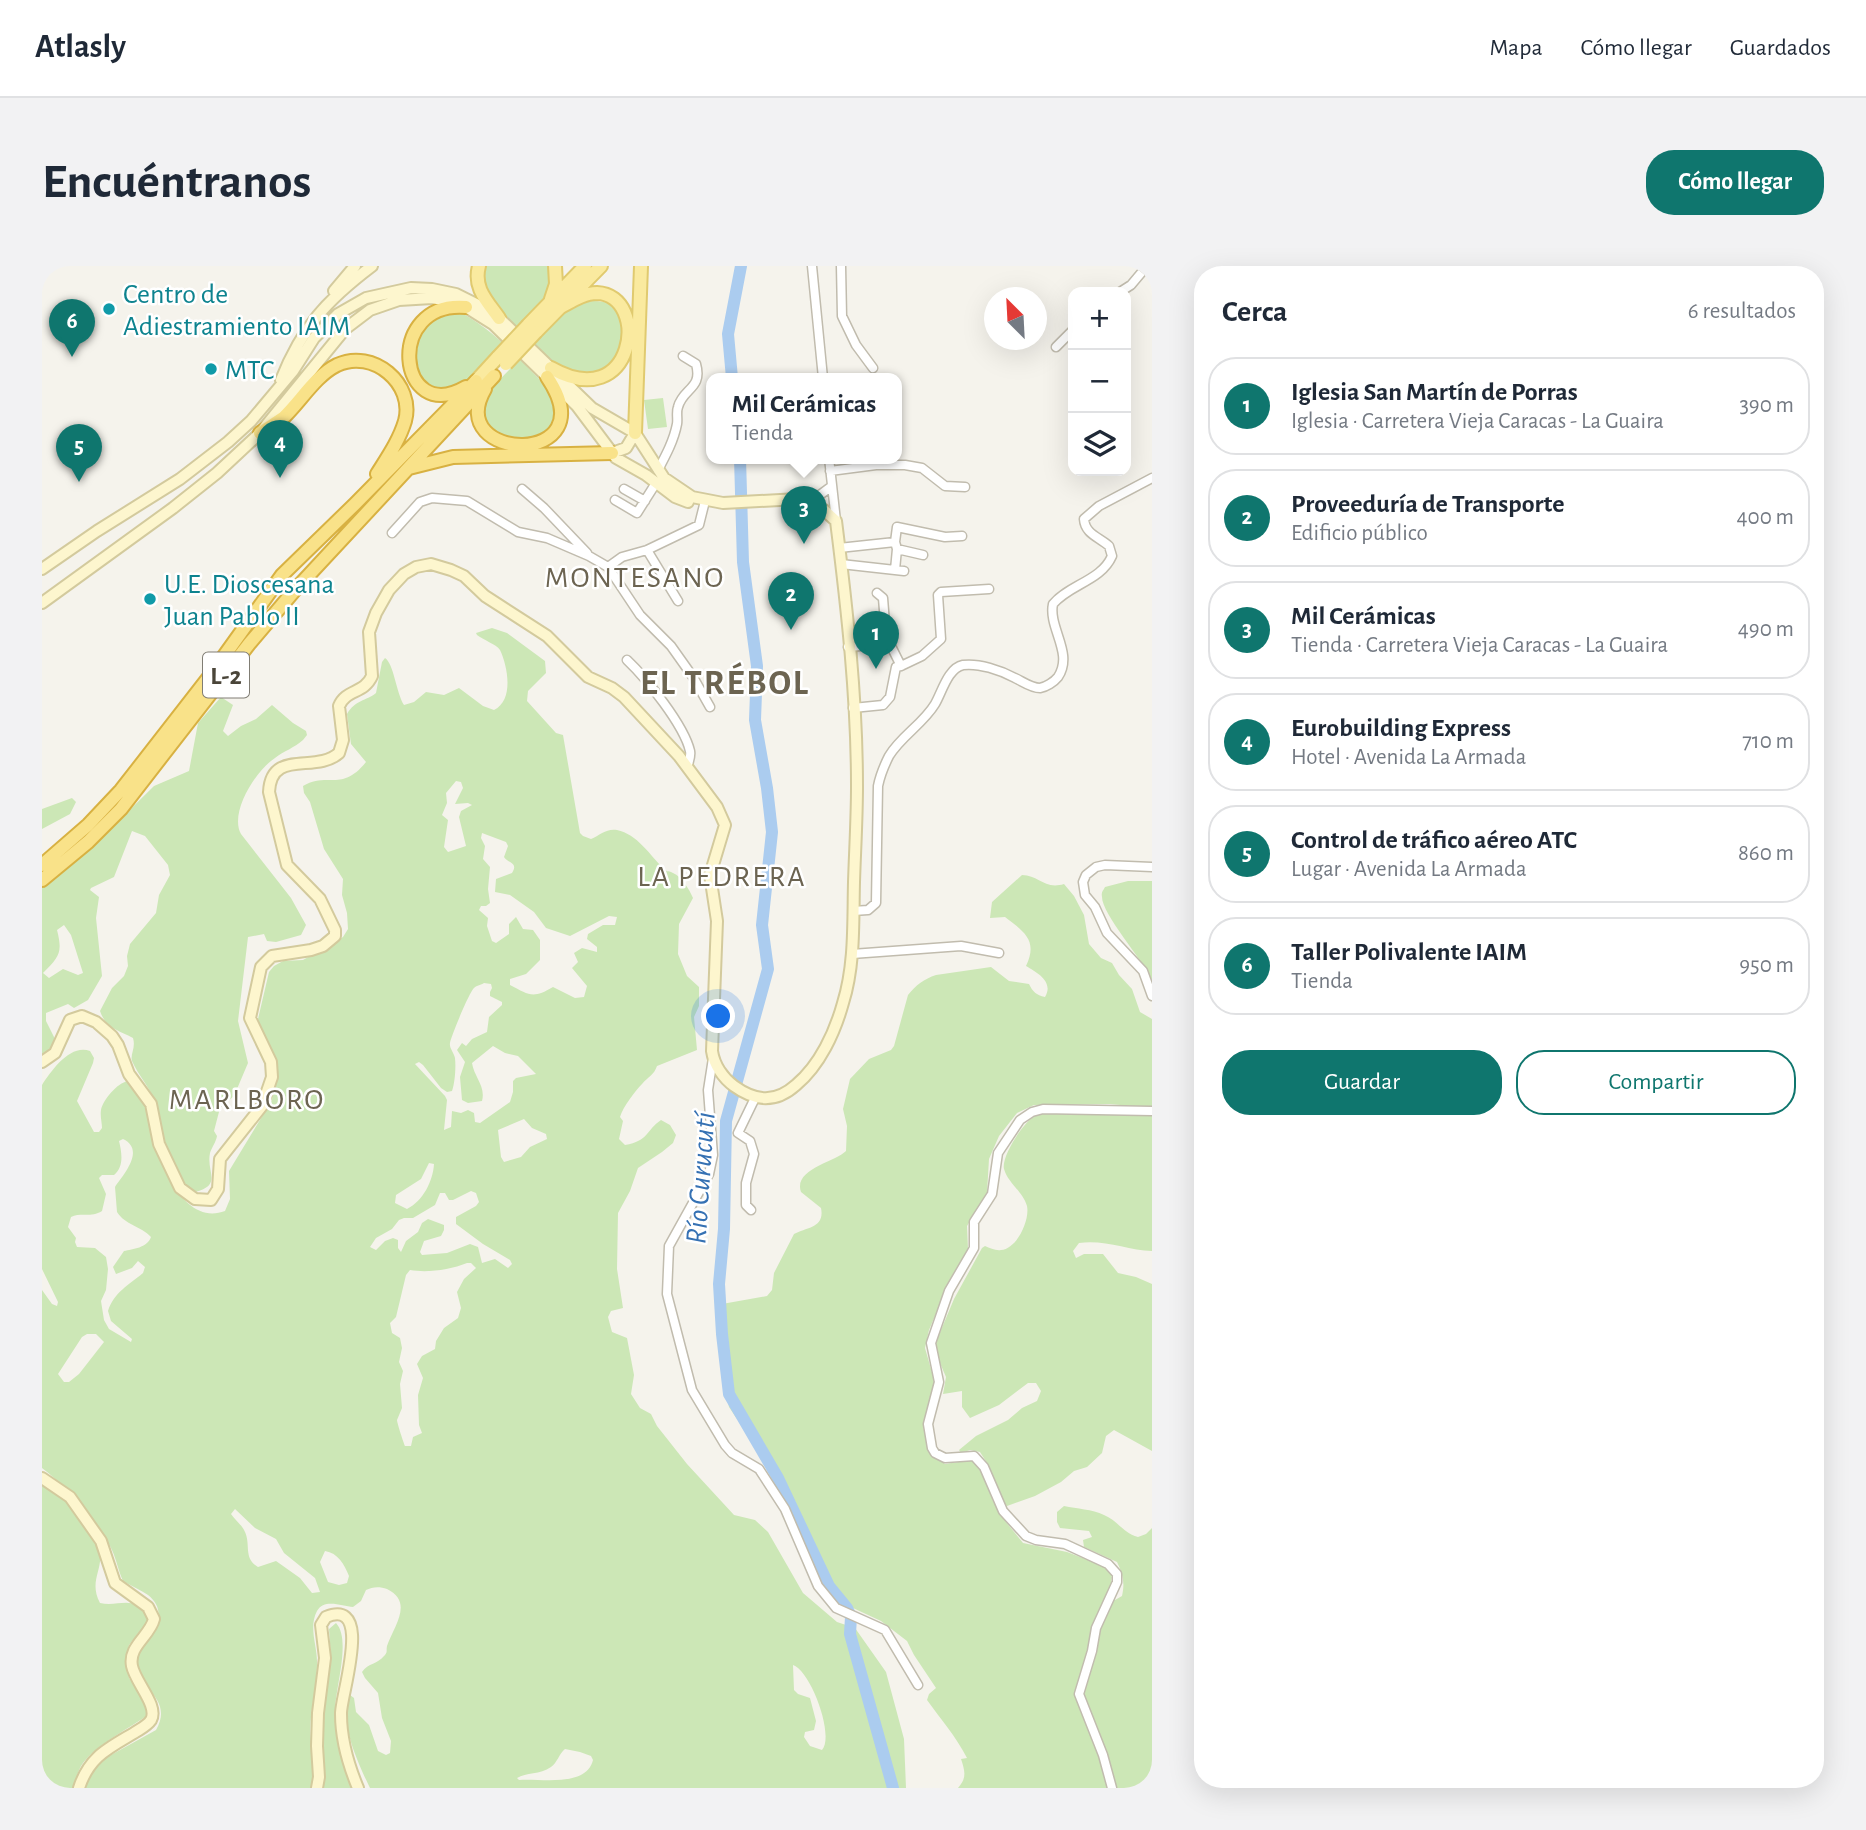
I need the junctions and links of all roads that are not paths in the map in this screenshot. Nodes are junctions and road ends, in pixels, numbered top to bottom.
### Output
1 (355, 266) edge
2 (372, 266) edge
3 (479, 266) edge
4 (555, 266) edge
5 (585, 266) edge
6 (601, 266) edge
7 (641, 266) edge
8 (812, 266) edge
9 (841, 266) edge
10 (1147, 266) edge
11 (1128, 287) edge
12 (547, 305) junction
13 (466, 307) junction
14 (561, 307) junction
15 (322, 308) junction
16 (499, 318) junction
17 (532, 329) junction
18 (1068, 335) edge
19 (1056, 347) dead end
20 (683, 356) dead end
21 (502, 360) junction
22 (873, 368) dead end
23 (549, 372) junction
24 (823, 373) edge
25 (494, 376) junction
26 (475, 381) junction
27 (278, 389) junction
28 (260, 433) junction
29 (635, 433) junction
30 (612, 453) junction
31 (829, 464) edge
32 (409, 468) junction
33 (658, 470) junction
34 (830, 471) junction
35 (1152, 478) edge
36 (656, 482) junction
37 (832, 486) junction
38 (965, 487) dead end
39 (522, 489) dead end
40 (624, 489) dead end
41 (615, 500) dead end
42 (645, 501) junction
43 (705, 503) junction
44 (808, 503) junction
45 (355, 504) junction
46 (836, 521) junction
47 (392, 533) dead end
48 (962, 536) dead end
49 (896, 545) junction
50 (839, 548) junction
51 (647, 550) junction
52 (923, 555) dead end
53 (589, 556) junction
54 (841, 564) junction
55 (608, 567) junction
56 (42, 569) edge
57 (989, 589) dead end
58 (877, 593) dead end
59 (678, 601) dead end
60 (42, 603) edge
61 (888, 644) junction
62 (848, 647) junction
63 (627, 660) dead end
64 (901, 666) junction
65 (710, 707) dead end
66 (853, 708) junction
67 (687, 766) junction
68 (42, 864) edge
69 (1152, 867) edge
70 (42, 880) edge
71 (853, 911) junction
72 (999, 953) dead end
73 (852, 954) junction
74 (1152, 996) edge
75 (713, 1058) junction
76 (42, 1062) edge
77 (755, 1098) junction
78 (1152, 1111) edge
79 (751, 1210) dead end
80 (42, 1478) edge
81 (918, 1685) dead end
82 (79, 1788) edge
83 (317, 1788) edge
84 (358, 1788) edge
85 (1112, 1788) edge

1 - 15 main road
2 - 15 main road
3 - 16 main road
4 - 12 main road
5 - 12 main road, L-2
6 - 14 main road, L-2
7 - 29 main road
8 - 24 street
9 - 22 street
10 - 11 street
12 - 17 main road, L-2
13 - 23 main road
13 - 26 highway
13 - 28 main road
14 - 17 main road, L-2
14 - 23 main road
15 - 27 main road
16 - 23 main road
16 - 27 main road
17 - 21 main road, L-2, bridge
18 - 19 street
20 - 33 street
21 - 25 main road, L-2
21 - 26 main road, L-2
23 - 25 highway
23 - 29 main road
23 - 30 main road
25 - 32 highway, L-2
26 - 45 highway, L-2
27 - 56 main road
28 - 45 highway
28 - 60 main road
29 - 30 main road
29 - 33 main road
30 - 32 highway
30 - 36 main road
31 - 34 street
32 - 70 highway, L-2
33 - 43 main road
34 - 37 street
34 - 38 street
35 - 71 street
36 - 42 street
36 - 43 main road
37 - 44 street
37 - 46 street
39 - 53 street
40 - 42 street
41 - 42 street
43 - 44 main road
43 - 51 street
44 - 46 main road
45 - 68 highway, L-2
46 - 50 main road
47 - 53 street
48 - 49 street
49 - 50 street
49 - 52 street
49 - 54 street
50 - 54 main road
51 - 55 street
51 - 59 street
53 - 55 street
54 - 62 main road
55 - 65 street
57 - 64 street
58 - 61 street
61 - 62 street
61 - 64 street
62 - 66 main road
63 - 67 street
64 - 66 street
66 - 71 main road
67 - 75 main road
67 - 76 main road
69 - 74 street
71 - 73 main road
72 - 73 street
73 - 77 main road
75 - 77 main road
75 - 81 street
77 - 79 street
78 - 85 street
80 - 82 main road
83 - 84 main road

